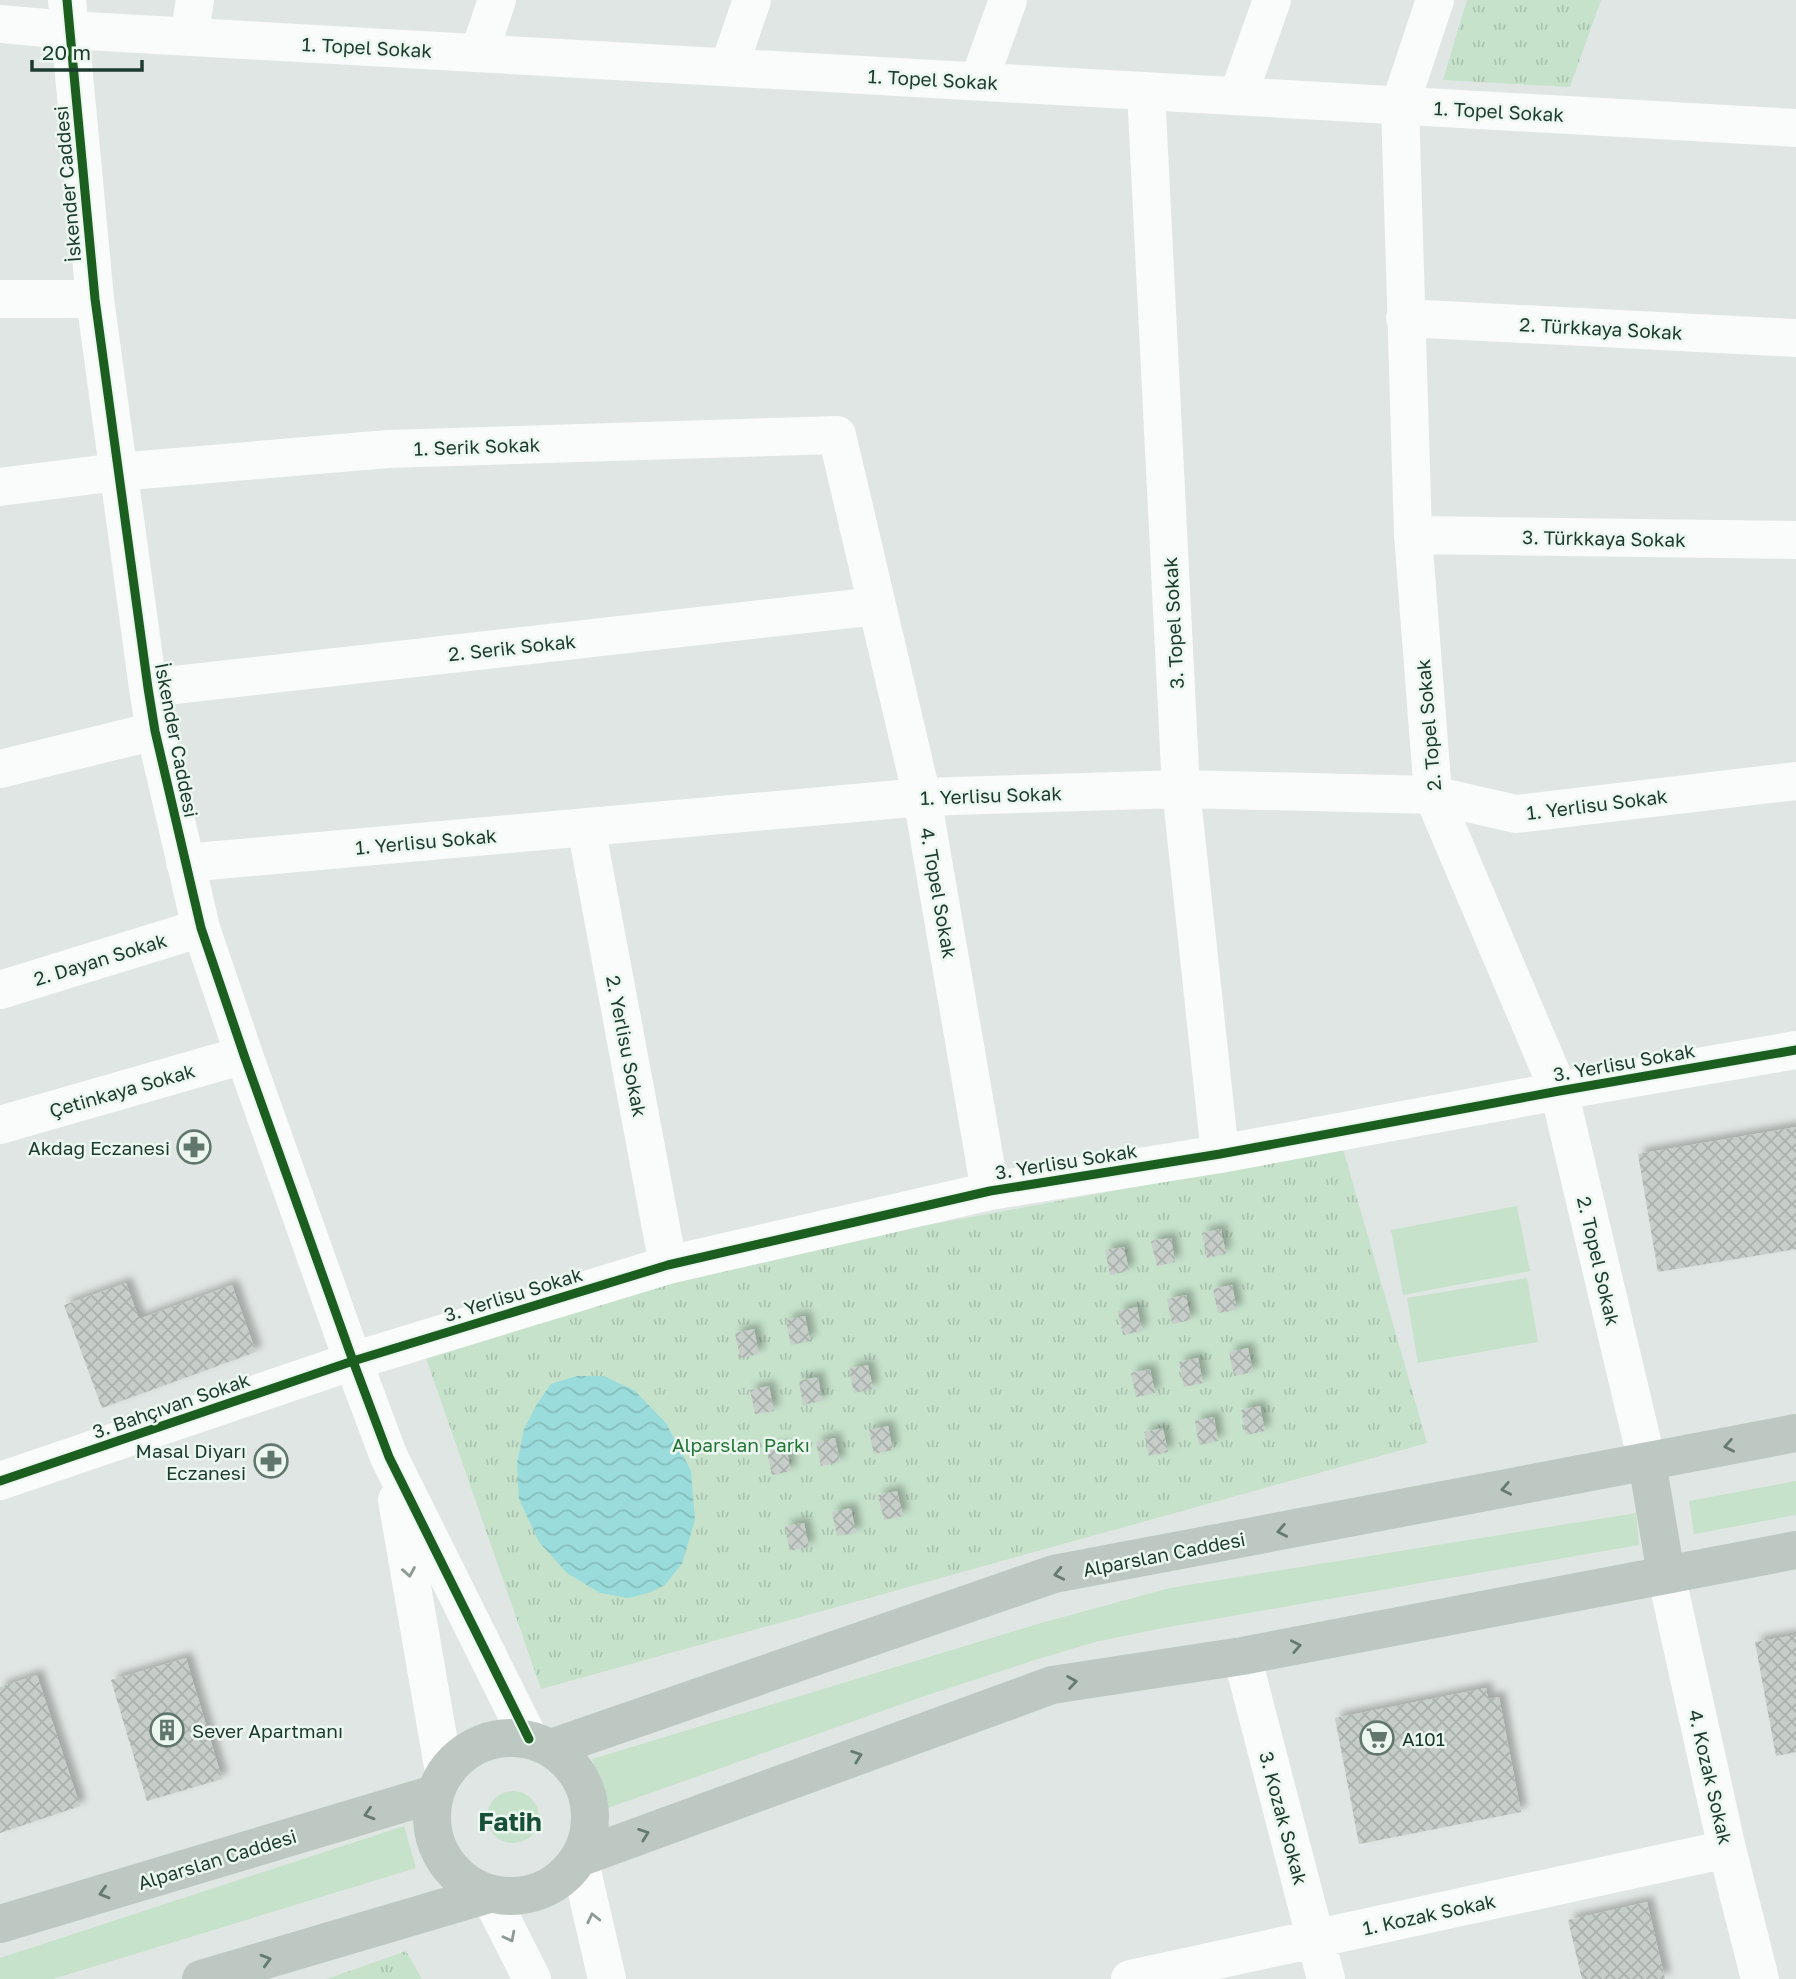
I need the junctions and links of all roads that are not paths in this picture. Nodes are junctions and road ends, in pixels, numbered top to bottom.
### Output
1 (195, 0) edge
2 (497, 0) edge
3 (752, 0) edge
4 (1008, 0) edge
5 (1272, 0) edge
6 (1435, 0) edge
7 (68, 15) edge
8 (0, 24) edge
9 (189, 37) junction
10 (480, 53) junction
11 (729, 68) junction
12 (979, 81) junction
13 (1146, 91) junction
14 (1238, 96) junction
15 (1400, 106) junction
16 (1796, 128) edge
17 (0, 299) edge
18 (95, 299) junction
19 (1405, 318) junction
20 (1796, 338) edge
21 (837, 435) joint
22 (117, 472) junction
23 (0, 487) edge
24 (1413, 535) junction
25 (1796, 540) edge
26 (877, 607) junction
27 (148, 688) junction
28 (155, 731) junction
29 (0, 769) edge
30 (1796, 781) edge
31 (1181, 789) junction
32 (1433, 795) junction
33 (922, 797) junction
34 (586, 827) junction
35 (185, 863) junction
36 (201, 928) junction
37 (0, 990) edge
38 (1796, 1050) edge
39 (244, 1055) junction
40 (1559, 1091) junction
41 (0, 1125) edge
42 (1220, 1154) junction
43 (989, 1191) junction
44 (668, 1265) junction
45 (353, 1361) junction
46 (1796, 1433) edge
47 (389, 1457) junction
48 (1647, 1462) junction
49 (0, 1481) edge
50 (1796, 1550) edge
51 (1666, 1574) junction
52 (1242, 1656) junction
53 (540, 1743) junction
54 (439, 1783) junction
55 (1727, 1849) junction
56 (579, 1858) junction
57 (489, 1894) junction
58 (0, 1924) edge
59 (1316, 1939) junction
60 (201, 1979) edge
61 (532, 1979) edge
62 (607, 1979) edge
63 (1130, 1979) edge
64 (1326, 1979) edge
65 (1760, 1979) edge

1 - 9 street
2 - 10 street
3 - 11 street
4 - 12 street
5 - 14 street
6 - 15 street, 2. Topel Sokak
7 - 8 street, 1. Topel Sokak
7 - 9 street, 1. Topel Sokak
7 - 18 street, İskender Caddesi
9 - 10 street, 1. Topel Sokak
10 - 11 street, 1. Topel Sokak
11 - 12 street, 1. Topel Sokak
12 - 13 street, 1. Topel Sokak
13 - 14 street, 1. Topel Sokak
13 - 31 street, 3. Topel Sokak
14 - 15 street, 1. Topel Sokak
15 - 16 street, 1. Topel Sokak
15 - 19 street, 2. Topel Sokak
17 - 18 street
18 - 22 street, İskender Caddesi
19 - 20 street, 2. Türkkaya Sokak
19 - 24 street, 2. Topel Sokak
21 - 22 street, 1. Serik Sokak
21 - 26 street, 4. Topel Sokak
22 - 23 street, 1. Serik Sokak
22 - 27 street, İskender Caddesi
24 - 25 street, 3. Türkkaya Sokak
24 - 32 street, 2. Topel Sokak
26 - 27 street, 2. Serik Sokak
26 - 33 street, 4. Topel Sokak
27 - 28 street, İskender Caddesi
28 - 29 street
28 - 35 street, İskender Caddesi
30 - 32 street, 1. Yerlisu Sokak
31 - 32 street, 1. Yerlisu Sokak
31 - 33 street, 1. Yerlisu Sokak
31 - 42 street, 3. Topel Sokak
32 - 40 street, 2. Topel Sokak
33 - 34 street, 1. Yerlisu Sokak
33 - 43 street, 4. Topel Sokak
34 - 35 street, 1. Yerlisu Sokak
34 - 44 street, 2. Yerlisu Sokak
35 - 36 street, İskender Caddesi
36 - 37 street, 2. Dayan Sokak
36 - 39 street, İskender Caddesi
38 - 40 street, 3. Yerlisu Sokak
39 - 41 street, Çetinkaya Sokak
39 - 45 street, İskender Caddesi
40 - 42 street, 3. Yerlisu Sokak
40 - 48 street, 2. Topel Sokak
42 - 43 street, 3. Yerlisu Sokak
43 - 44 street, 3. Yerlisu Sokak
44 - 45 street, 3. Yerlisu Sokak
45 - 47 street, İskender Caddesi
45 - 49 street, 3. Bahçıvan Sokak
46 -> 48 main road, Alparslan Caddesi
47 - 53 street
47 -> 54 street
48 - 51 main road
48 -> 53 main road, Alparslan Caddesi
50 - 51 main road
52 -> 51 main road
51 - 55 street, 4. Kozak Sokak
56 -> 52 main road
52 - 59 street, 3. Kozak Sokak
53 - 54 main road, Alparslan Caddesi
53 - 56 main road
54 - 57 main road
54 -> 58 main road, Alparslan Caddesi
55 - 59 street, 1. Kozak Sokak
55 - 65 street, 4. Kozak Sokak
56 - 57 main road
62 -> 56 street
60 -> 57 main road
57 -> 61 street
59 - 63 street, 1. Kozak Sokak
59 - 64 street, 3. Kozak Sokak

